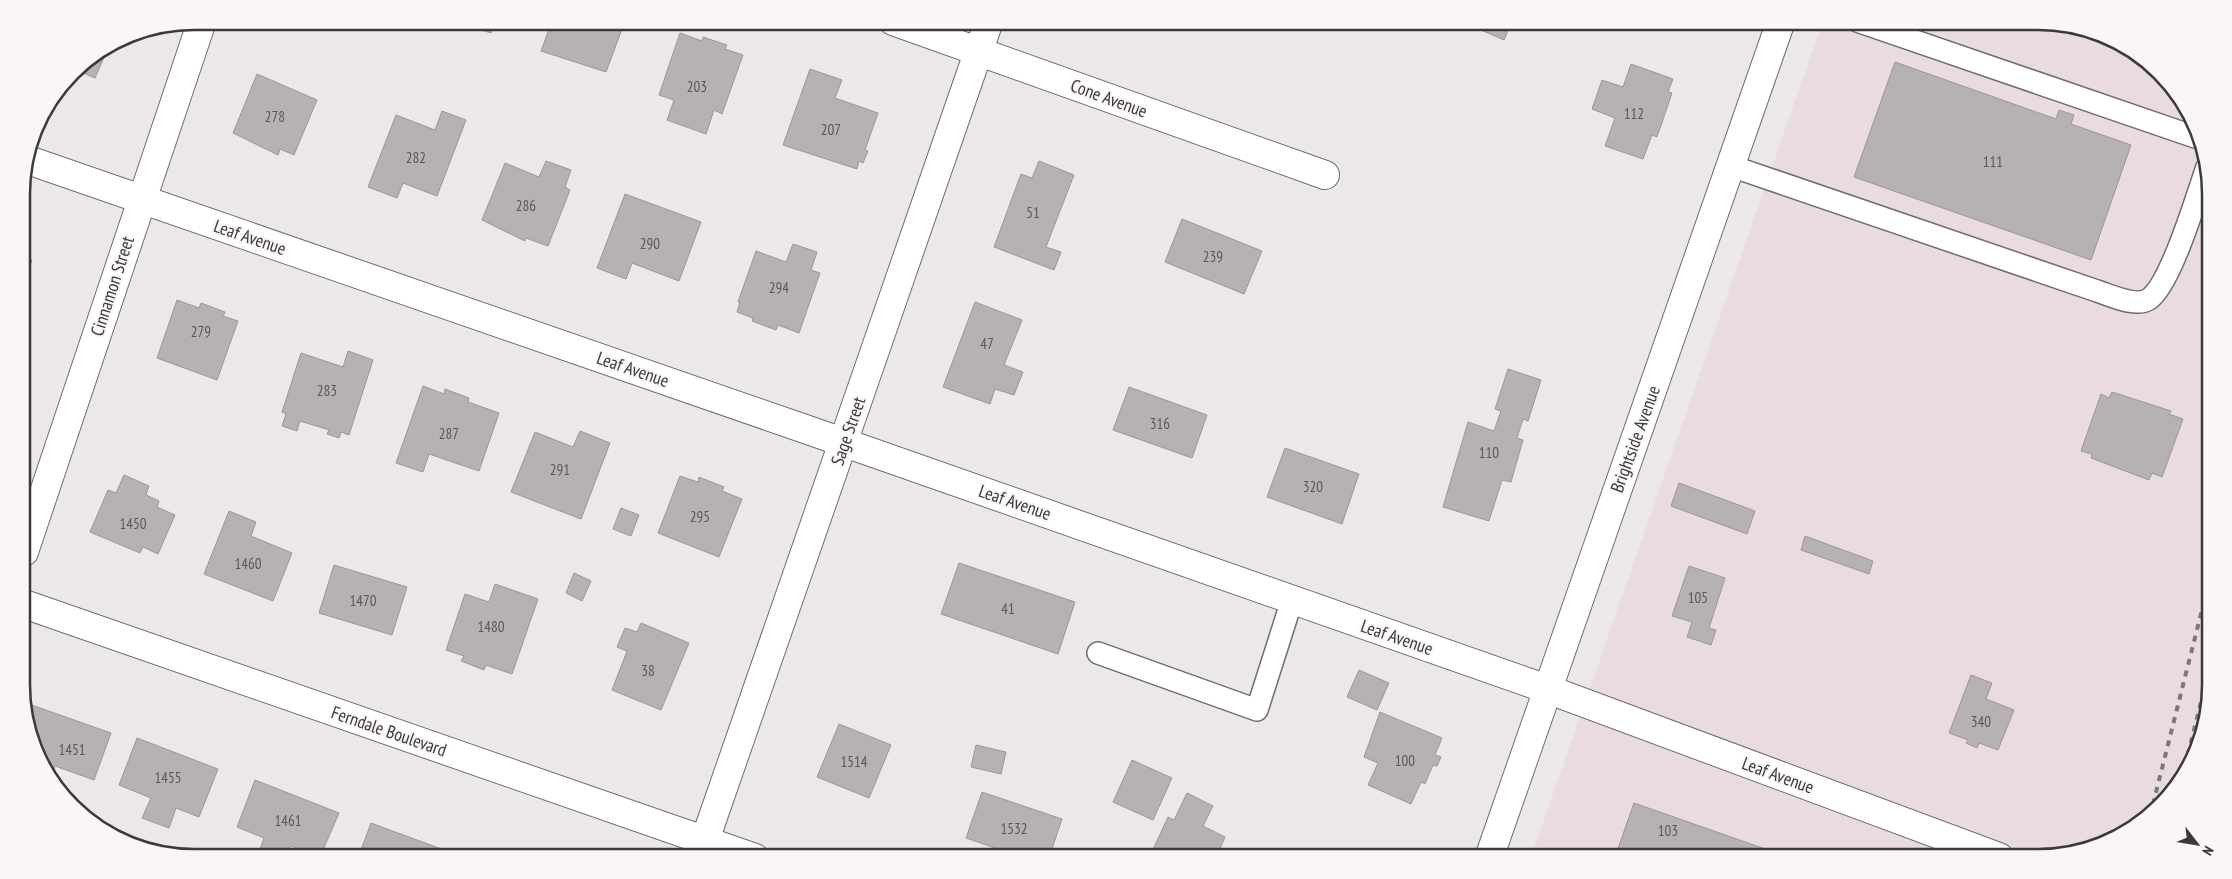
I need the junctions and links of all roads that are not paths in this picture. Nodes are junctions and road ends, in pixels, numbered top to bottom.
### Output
1 (199, 30) edge
2 (919, 30) edge
3 (986, 30) edge
4 (1778, 30) edge
5 (1883, 30) edge
6 (979, 51) junction
7 (2191, 136) edge
8 (33, 162) edge
9 (1731, 166) junction
10 (1325, 175) dead end
11 (2201, 182) edge
12 (141, 199) junction
13 (845, 443) junction
14 (30, 534) edge
15 (1292, 600) junction
16 (30, 606) edge
17 (1098, 653) dead end
18 (1547, 689) junction
19 (705, 840) junction
20 (730, 849) edge
21 (1492, 849) edge
22 (1977, 849) edge

1 - 12 street, Cinnamon Street
2 - 6 street, Cone Avenue
3 - 6 street, Sage Street
4 - 9 street, Brightside Avenue
5 - 7 lane
6 - 10 street, Cone Avenue
6 - 13 street, Sage Street
8 - 12 street, Leaf Avenue
9 - 11 lane
9 - 18 street, Brightside Avenue
12 - 13 street, Leaf Avenue
12 - 14 street, Cinnamon Street
13 - 15 street, Leaf Avenue
13 - 19 street, Sage Street
15 - 17 lane
15 - 18 street, Leaf Avenue
16 - 19 street, Ferndale Boulevard
18 - 21 street, Brightside Avenue
18 - 22 street, Leaf Avenue
19 - 20 street, Ferndale Boulevard

